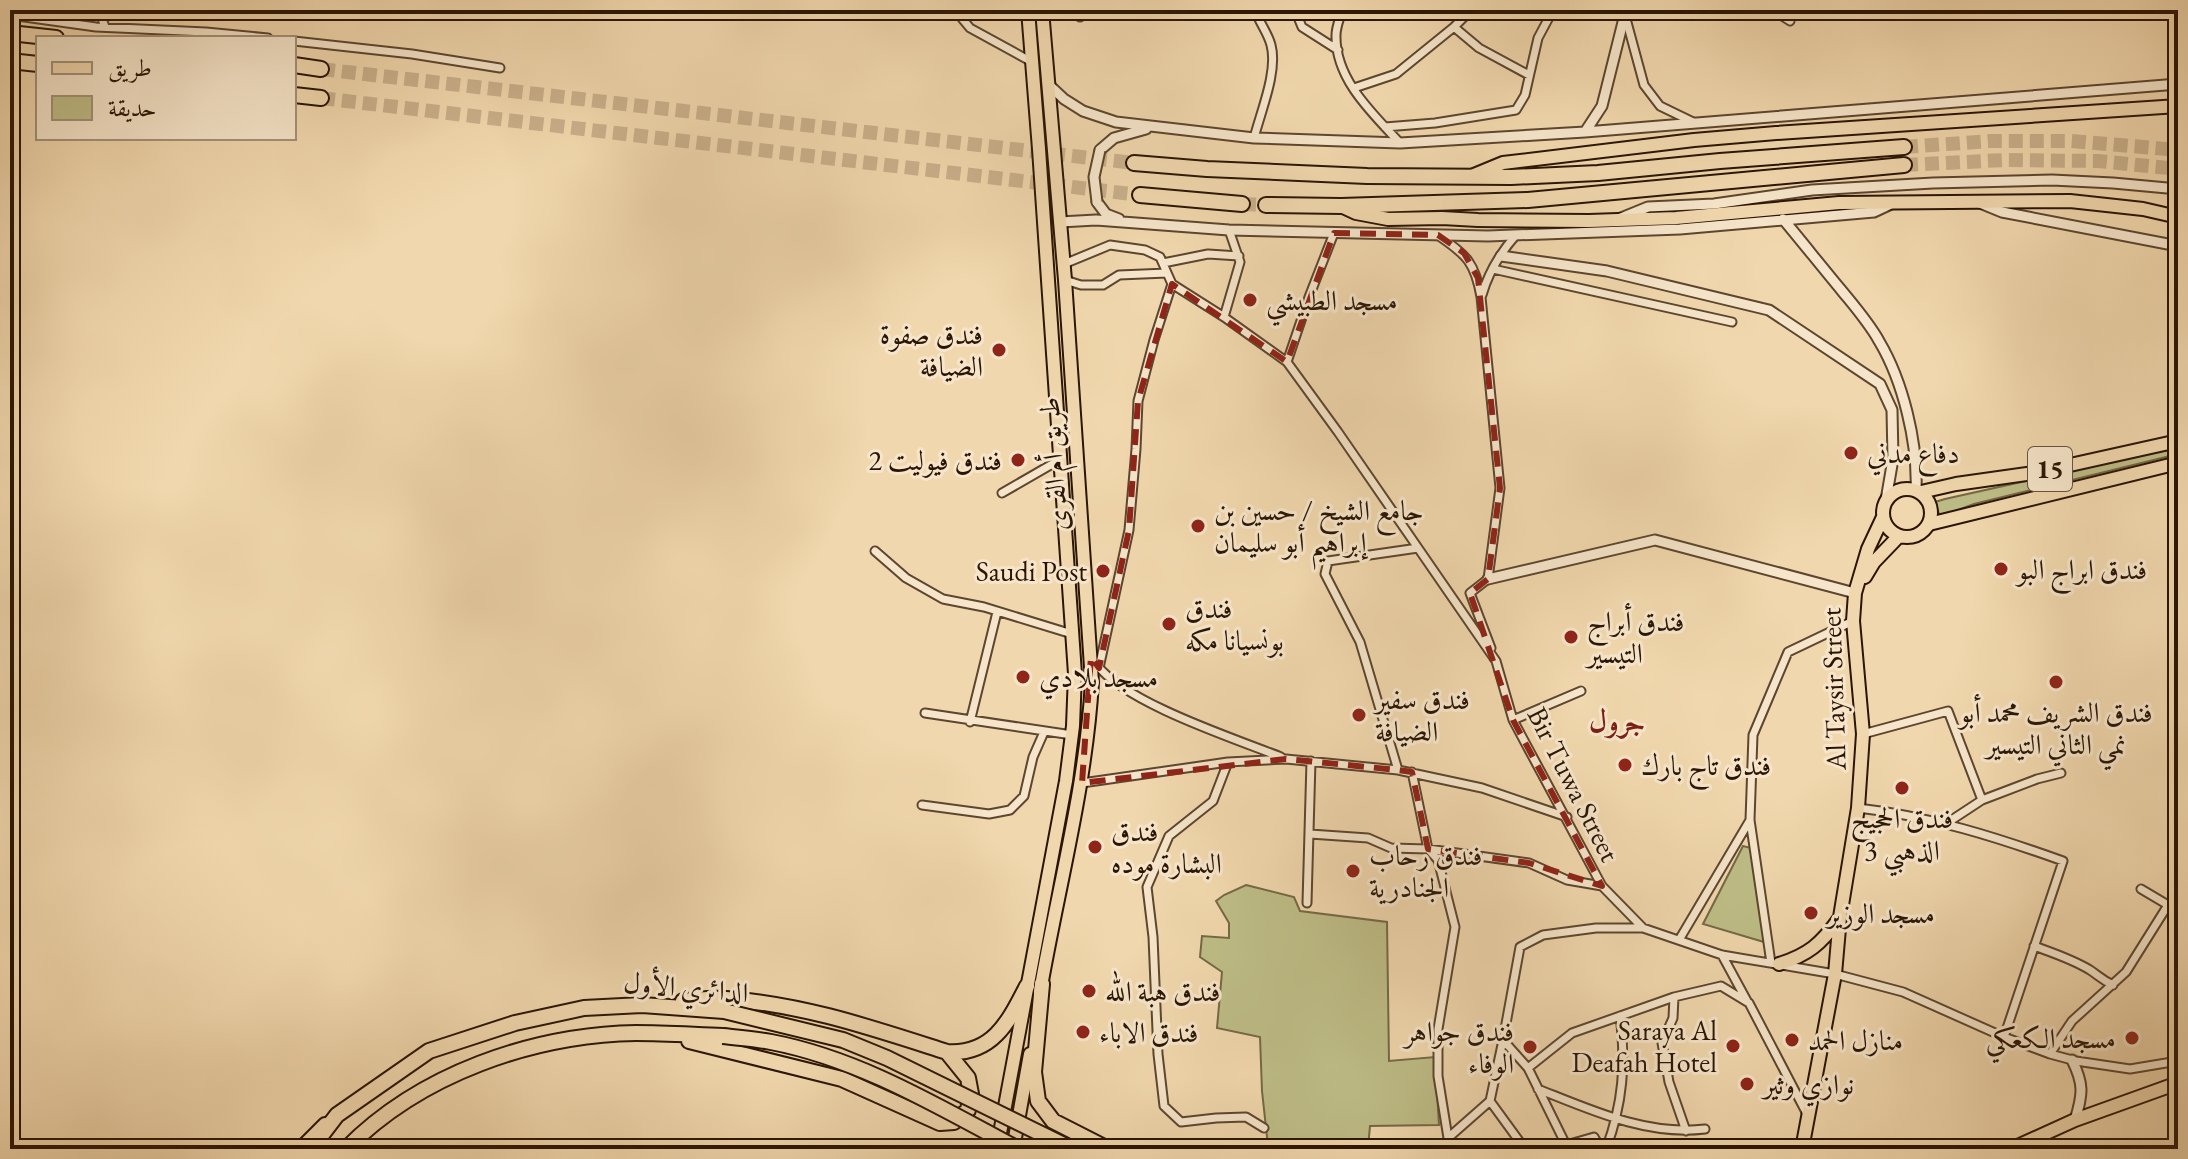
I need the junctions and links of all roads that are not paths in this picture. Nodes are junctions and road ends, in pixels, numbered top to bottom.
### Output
1 (99, 10) edge
2 (955, 10) edge
3 (1028, 10) edge
4 (1042, 10) edge
5 (1087, 10) edge
6 (1255, 10) edge
7 (1295, 10) edge
8 (1342, 10) edge
9 (1471, 10) edge
10 (1553, 10) edge
11 (1773, 10) edge
12 (1625, 12) edge
13 (10, 15) edge
14 (1080, 17) dead end
15 (1790, 21) dead end
16 (105, 27) junction
17 (1454, 27) junction
18 (10, 33) edge
19 (38, 36) edge
20 (247, 36) edge
21 (296, 41) edge
22 (1338, 50) junction
23 (10, 61) edge
24 (1032, 62) junction
25 (36, 64) edge
26 (296, 65) edge
27 (500, 68) dead end
28 (321, 69) tunnel mouth
29 (1529, 75) junction
30 (2178, 84) edge
31 (1049, 85) junction
32 (1354, 88) junction
33 (296, 95) edge
34 (321, 98) tunnel mouth
35 (2178, 106) edge
36 (1695, 123) junction
37 (1154, 127) junction
38 (1385, 127) junction
39 (1585, 132) junction
40 (1254, 138) junction
41 (1400, 143) junction
42 (1904, 147) tunnel mouth
43 (1134, 163) tunnel mouth
44 (1904, 165) tunnel mouth
45 (1471, 177) junction
46 (2178, 189) edge
47 (1140, 195) tunnel mouth
48 (1896, 201) junction
49 (1977, 201) junction
50 (1242, 204) tunnel mouth
51 (1266, 205) tunnel mouth
52 (1341, 206) junction
53 (2178, 217) edge
54 (1783, 219) junction
55 (1614, 220) junction
56 (1060, 222) junction
57 (1129, 222) junction
58 (1229, 230) junction
59 (1334, 233) junction
60 (1438, 235) junction
61 (1516, 235) junction
62 (2178, 246) edge
63 (1239, 256) junction
64 (1501, 256) junction
65 (1163, 263) junction
66 (1064, 264) junction
67 (1493, 269) junction
68 (1167, 273) junction
69 (1065, 280) junction
70 (1172, 284) junction
71 (1481, 297) junction
72 (1224, 317) junction
73 (1732, 322) dead end
74 (1287, 362) junction
75 (1905, 406) junction
76 (1892, 410) junction
77 (2178, 441) edge
78 (1061, 459) junction
79 (2178, 463) edge
80 (1918, 491) junction
81 (1002, 493) dead end
82 (1886, 500) junction
83 (1883, 517) junction
84 (1929, 524) junction
85 (1899, 536) junction
86 (1418, 548) junction
87 (875, 551) dead end
88 (1488, 579) junction
89 (1855, 593) junction
90 (997, 612) junction
91 (1853, 621) junction
92 (1073, 634) junction
93 (1496, 661) junction
94 (1095, 662) junction
95 (1581, 691) dead end
96 (925, 713) dead end
97 (1513, 720) junction
98 (970, 722) junction
99 (1044, 732) junction
100 (1863, 734) junction
101 (1072, 735) junction
102 (1286, 759) junction
103 (1311, 761) junction
104 (1228, 762) junction
105 (1398, 770) junction
106 (1412, 772) junction
107 (2061, 773) dead end
108 (1082, 783) junction
109 (1982, 800) junction
110 (922, 805) dead end
111 (1858, 808) junction
112 (1567, 817) junction
113 (1750, 820) junction
114 (1947, 823) junction
115 (1310, 834) junction
116 (1428, 849) junction
117 (1602, 886) junction
118 (2141, 889) dead end
119 (1307, 903) dead end
120 (2168, 905) junction
121 (2178, 908) edge
122 (1840, 917) junction
123 (1643, 928) junction
124 (1679, 940) junction
125 (2034, 946) junction
126 (1722, 955) junction
127 (1775, 964) junction
128 (1835, 974) junction
129 (1034, 985) junction
130 (2113, 985) junction
131 (1674, 997) junction
132 (1749, 1003) junction
133 (724, 1005) junction
134 (1620, 1016) junction
135 (657, 1034) junction
136 (2004, 1037) junction
137 (1503, 1040) junction
138 (947, 1052) junction
139 (2050, 1054) junction
140 (2072, 1060) junction
141 (2178, 1061) edge
142 (1528, 1068) junction
143 (2178, 1083) edge
144 (1538, 1089) junction
145 (1490, 1101) junction
146 (1808, 1114) junction
147 (337, 1115) junction
148 (2075, 1120) junction
149 (1617, 1121) junction
150 (1264, 1128) dead end
151 (1705, 1129) dead end
152 (1686, 1131) junction
153 (1448, 1138) junction
154 (1564, 1147) edge
155 (300, 1149) edge
156 (311, 1149) edge
157 (346, 1149) edge
158 (997, 1149) edge
159 (1016, 1149) edge
160 (1072, 1149) edge
161 (1108, 1149) edge
162 (1446, 1149) edge
163 (1525, 1149) edge
164 (1604, 1149) edge
165 (1802, 1149) edge
166 (2011, 1149) edge

1 - 16 street
2 - 24 street
3 - 24 main road, طريق أم القرى
4 - 31 main road, طريق أم القرى
5 - 14 street
6 - 40 street
7 - 22 street
8 - 22 street
9 - 17 street
10 - 29 street
11 - 15 street
12 - 36 street
12 - 39 street
13 - 16 street
16 - 20 street
17 - 29 street
17 - 32 street
18 - 19 highway
21 - 27 street
22 - 32 street
23 - 25 highway
24 - 78 main road, طريق أم القرى
26 - 28 highway
29 - 38 street
30 - 36 street
31 - 37 street
31 - 56 main road, طريق أم القرى
32 - 38 street
33 - 34 highway
35 - 45 main road
36 - 39 street
37 - 40 street
37 - 57 street, bridge
38 - 41 street
39 - 41 street
40 - 41 street
42 - 45 highway
43 - 45 highway
44 - 52 highway
46 - 55 street
47 - 50 highway
48 - 49 main road
48 - 54 street
48 - 55 main road
49 - 53 main road
49 - 62 street
51 - 52 highway
52 - 55 main road
54 - 61 street
54 - 75 street
56 - 57 street
56 - 66 main road, طريق أم القرى
57 - 58 street
58 - 59 street
58 - 63 street
59 - 60 street
59 - 74 street
60 - 61 street
60 - 71 street
61 - 64 street
63 - 65 street
63 - 72 street
64 - 67 street
64 - 76 street
65 - 66 street
65 - 68 street
66 - 69 main road, طريق أم القرى
67 - 71 street
67 - 73 street
68 - 69 street
68 - 70 street
69 - 94 main road, طريق أم القرى
70 - 72 street, Bir Tuwa Street
70 - 94 street
71 - 88 street
72 - 74 street, Bir Tuwa Street
74 - 86 street, Bir Tuwa Street
75 - 76 street
75 - 80 street
76 - 82 street
77 - 80 main road, 15
78 - 81 street
78 - 92 main road, طريق أم القرى
79 - 84 main road, 15
80 - 82 main road
80 - 84 main road
82 - 83 main road
83 - 85 main road
83 - 89 main road, Al Taysir Street
84 - 85 main road
85 - 89 main road
86 - 93 street, Bir Tuwa Street
86 - 105 street
87 - 90 street
88 - 89 street
88 - 93 street
89 - 91 main road, Al Taysir Street
90 - 92 street
90 - 98 street
91 - 100 main road, Al Taysir Street
91 - 113 street
92 - 94 main road
92 - 101 main road, طريق أم القرى
93 - 97 street, Bir Tuwa Street
94 - 102 street
94 - 108 main road, طريق أم القرى
95 - 97 street
96 - 98 street
97 - 112 street, Bir Tuwa Street
98 - 99 street
99 - 101 street
99 - 110 street
100 - 109 street
100 - 111 main road, Al Taysir Street
101 - 129 main road, طريق أم القرى
102 - 103 street
102 - 104 street
103 - 105 street
103 - 115 street
104 - 108 street
104 - 150 street
105 - 106 street
106 - 112 street
106 - 116 street
107 - 109 street
108 - 129 main road, طريق أم القرى
109 - 114 street
111 - 114 street
111 - 122 main road, Al Taysir Street
112 - 117 street, Bir Tuwa Street
113 - 124 street
113 - 127 street
114 - 125 street
115 - 116 street
115 - 119 street
116 - 117 street
116 - 153 street
117 - 123 street, Bir Tuwa Street
118 - 120 street
120 - 121 street
120 - 130 street
122 - 127 main road
122 - 128 main road, Al Taysir Street
123 - 124 street, Bir Tuwa Street
123 - 137 street
124 - 126 street, Bir Tuwa Street
125 - 130 street
125 - 136 street
126 - 127 street, Bir Tuwa Street
126 - 132 street
127 - 128 street, Bir Tuwa Street
128 - 136 street, Bir Tuwa Street
128 - 146 main road, Al Taysir Street
129 - 138 highway
129 - 158 main road, طريق أم القرى
129 - 159 main road, طريق أم القرى
129 - 161 highway
130 - 139 street
131 - 132 street
131 - 134 street
131 - 152 street
132 - 146 street
133 - 138 highway
133 - 147 highway, الدائري الأول
133 - 160 highway, الدائري الأول, bridge
134 - 142 street
134 - 149 street
135 - 138 highway
135 - 157 highway, الدائري الأول
135 - 159 highway, الدائري الأول, bridge
136 - 139 street, Bir Tuwa Street
137 - 142 street
137 - 145 street
139 - 140 street, Bir Tuwa Street
140 - 141 street, Bir Tuwa Street
140 - 148 street
142 - 144 street
143 - 148 main road
144 - 149 street
144 - 154 street
145 - 153 street
145 - 163 street
146 - 165 main road, Al Taysir Street
147 - 155 main road
147 - 156 highway, الدائري الأول
148 - 166 main road
149 - 152 street
149 - 164 street
151 - 152 street
153 - 162 street
154 - 164 street

